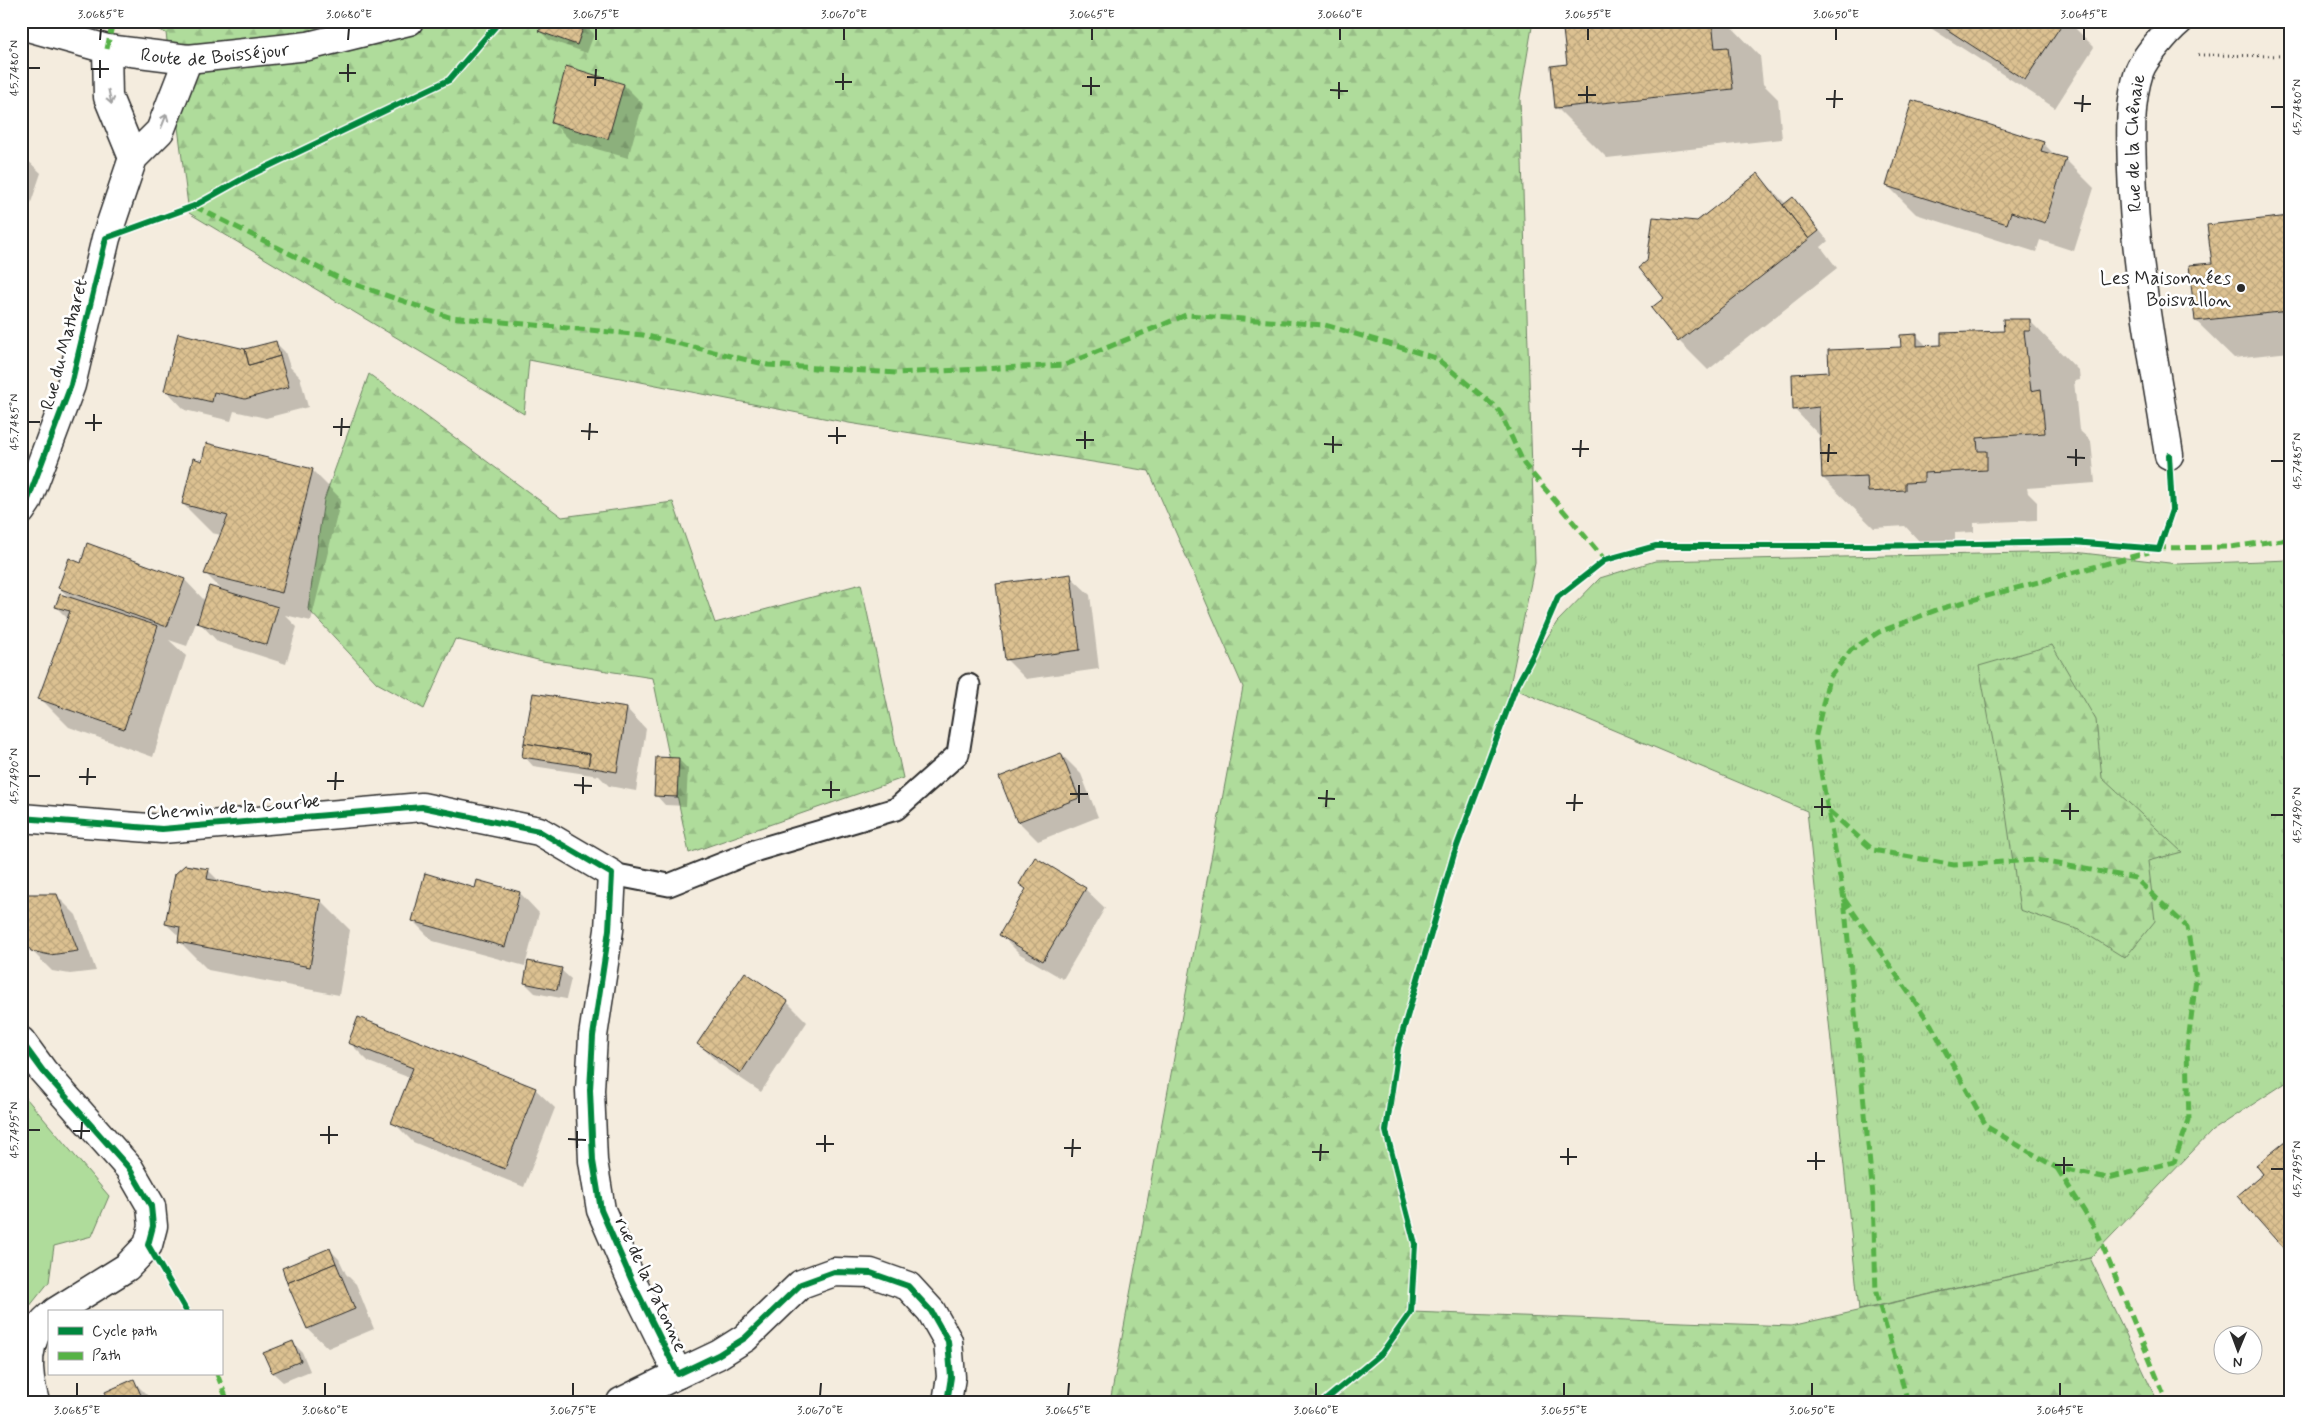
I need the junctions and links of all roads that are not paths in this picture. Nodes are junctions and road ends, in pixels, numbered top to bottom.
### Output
1 (409, 21) edge
2 (21, 25) edge
3 (2174, 25) edge
4 (107, 49) junction
5 (188, 59) junction
6 (133, 158) junction
7 (2170, 456) dead end
8 (23, 506) edge
9 (969, 685) dead end
10 (21, 818) edge
11 (612, 874) junction
12 (21, 1041) edge
13 (58, 1310) edge
14 (48, 1318) edge
15 (678, 1374) junction
16 (35, 1402) edge
17 (621, 1402) edge
18 (948, 1402) edge

1 - 5 street, Route de Boisséjour
2 - 4 street, Route de Boisséjour
3 - 7 street, Rue de la Chênaie
4 - 5 street, Route de Boisséjour
4 -> 6 street
6 -> 5 street, Rue du Matharet
6 - 8 street, Rue du Matharet
9 - 11 lane
10 - 11 street, Chemin de la Courbe
11 - 15 street, rue de la Patonne
12 - 13 street
14 - 16 street
15 - 17 street, rue de la Patonne
15 - 18 street, rue de la Patonne

